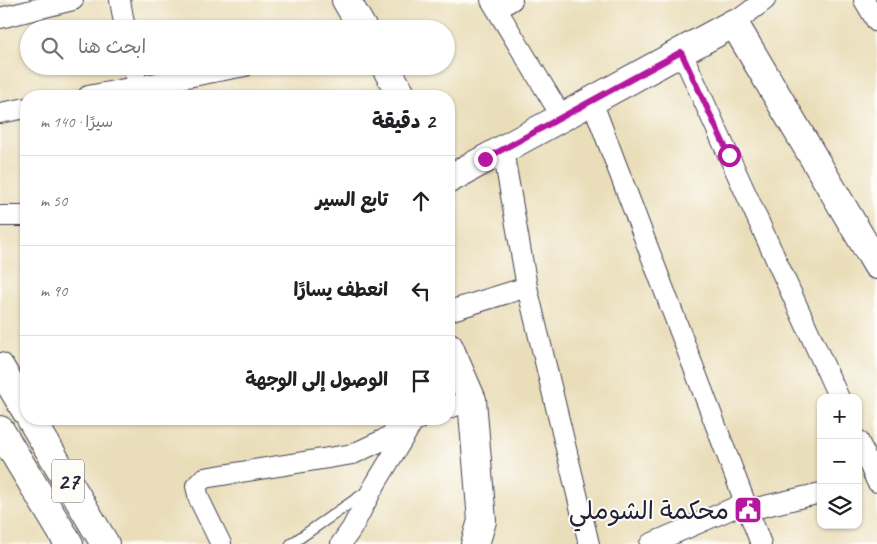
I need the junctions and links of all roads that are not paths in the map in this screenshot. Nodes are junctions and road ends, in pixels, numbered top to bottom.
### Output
1 (73, 0) edge
2 (120, 0) edge
3 (346, 0) edge
4 (766, 0) edge
5 (864, 0) edge
6 (500, 3) edge
7 (0, 18) edge
8 (123, 20) edge
9 (357, 20) edge
10 (877, 22) edge
11 (734, 23) junction
12 (681, 52) junction
13 (135, 75) edge
14 (208, 75) edge
15 (389, 75) edge
16 (138, 90) edge
17 (146, 90) edge
18 (398, 90) edge
19 (592, 101) junction
20 (20, 109) edge
21 (0, 113) edge
22 (562, 117) junction
23 (503, 150) junction
24 (455, 175) edge
25 (0, 216) edge
26 (20, 216) edge
27 (877, 265) edge
28 (527, 287) junction
29 (455, 309) edge
30 (0, 367) edge
31 (455, 378) edge
32 (837, 394) edge
33 (20, 400) edge
34 (460, 404) edge
35 (35, 425) edge
36 (408, 425) edge
37 (413, 425) edge
38 (0, 430) edge
39 (862, 449) edge
40 (877, 481) edge
41 (862, 483) edge
42 (373, 488) junction
43 (817, 494) edge
44 (747, 507) junction
45 (69, 544) edge
46 (105, 544) edge
47 (221, 544) edge
48 (291, 544) edge
49 (341, 544) edge
50 (475, 544) edge
51 (589, 544) edge
52 (650, 544) edge
53 (761, 544) edge

1 - 7 street
2 - 8 street
3 - 9 street
4 - 11 street
5 - 10 street
6 - 22 street
11 - 12 street
11 - 27 street
12 - 19 street
12 - 32 street
13 - 16 street
14 - 17 street
15 - 18 street
19 - 22 street
19 - 44 street
20 - 21 street
22 - 23 street
23 - 24 street
23 - 28 street
25 - 26 street
28 - 29 street
28 - 51 street
30 - 33 street, 27
31 - 34 street
34 - 50 street
35 - 46 street, 27
36 - 47 street
37 - 42 street
38 - 45 street, 27
39 - 40 street
40 - 41 street
42 - 48 lane
42 - 49 street
43 - 44 street
44 - 52 street
44 - 53 street

